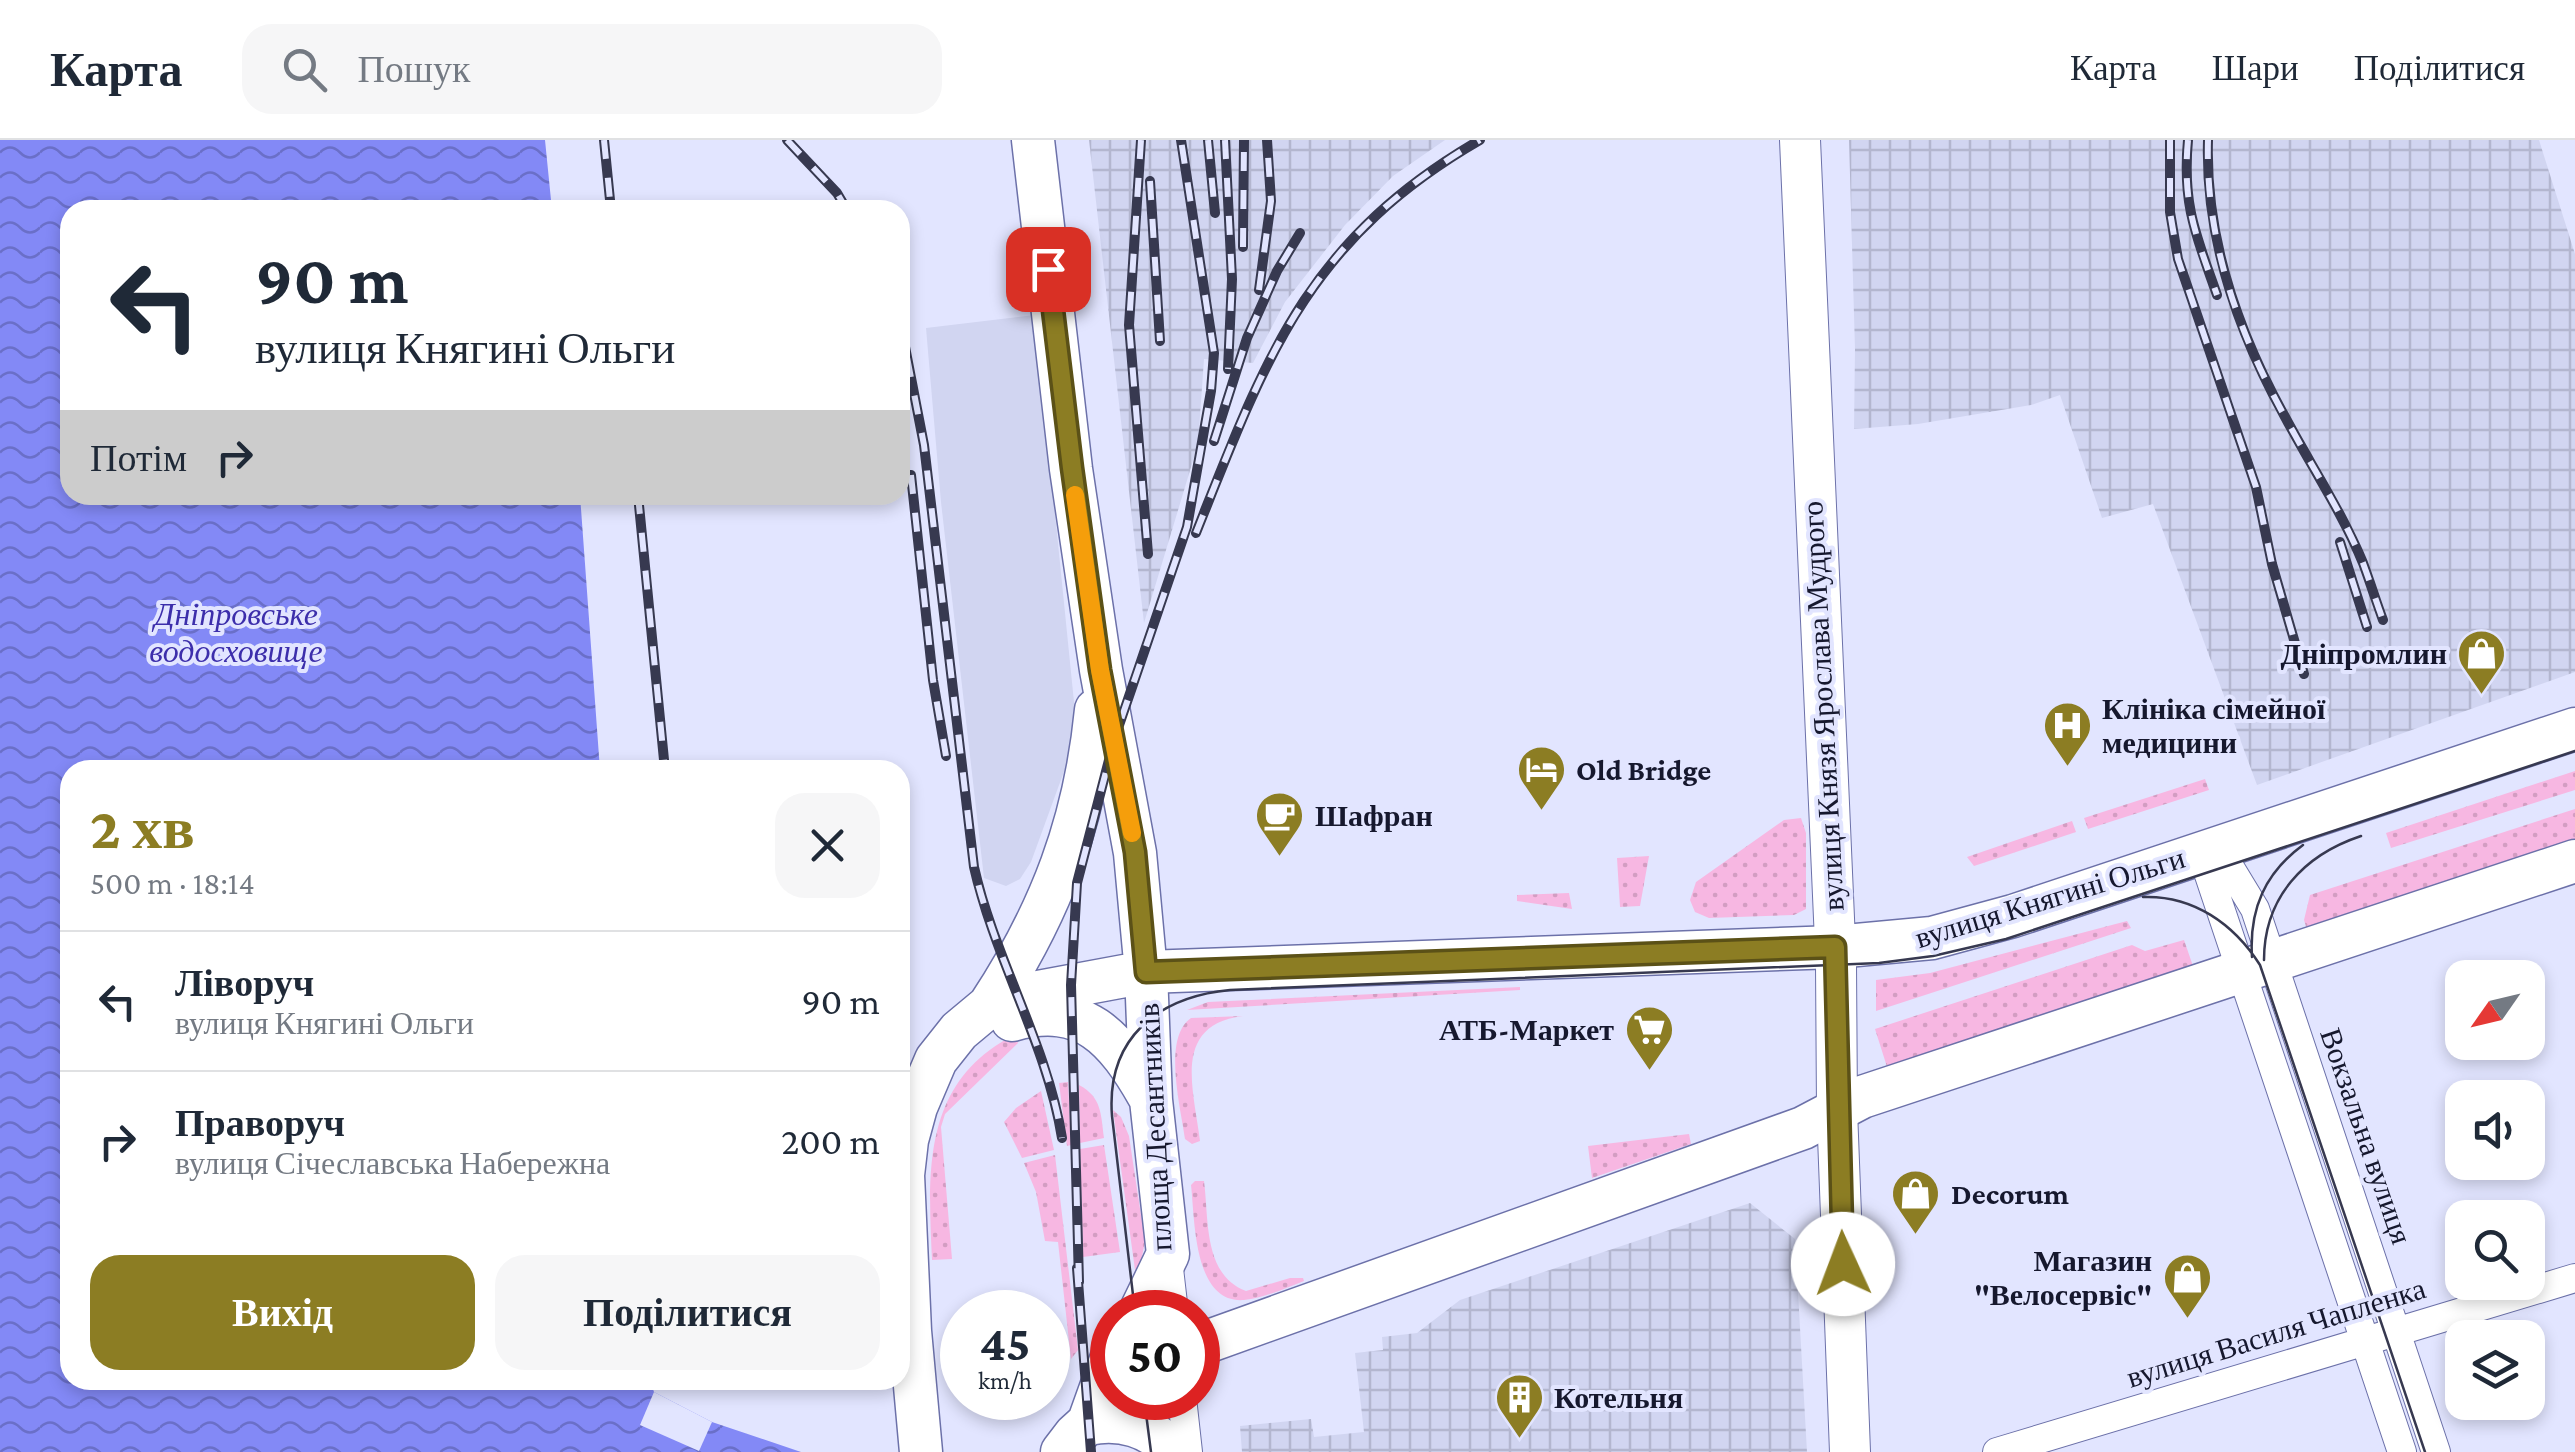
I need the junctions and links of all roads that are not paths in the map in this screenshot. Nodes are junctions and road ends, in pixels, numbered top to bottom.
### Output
1 (1033, 140) edge
2 (1800, 140) edge
3 (1100, 670) junction
4 (2575, 729) edge
5 (2211, 850) junction
6 (2575, 861) edge
7 (1835, 947) junction
8 (2257, 966) junction
9 (1146, 972) junction
10 (989, 1006) junction
11 (936, 1060) junction
12 (1151, 1100) junction
13 (1837, 1110) junction
14 (910, 1129) edge
15 (1168, 1254) junction
16 (2575, 1278) edge
17 (1151, 1290) edge
18 (1172, 1290) edge
19 (2397, 1330) junction
20 (910, 1331) edge
21 (1220, 1337) edge
22 (2364, 1340) junction
23 (1184, 1420) edge
24 (1089, 1424) edge
25 (921, 1452) edge
26 (1173, 1452) edge
27 (1188, 1452) edge
28 (1850, 1452) edge
29 (1997, 1452) edge
30 (2402, 1452) edge
31 (2436, 1452) edge

1 - 3 main road
2 - 7 main road, вулиця Князя Ярослава Мудрого
3 - 9 main road
3 - 10 main road
4 - 5 main road, вулиця Княгині Ольги
5 - 7 main road, вулиця Княгині Ольги
5 - 8 street, Вокзальна вулиця
6 - 8 main road
7 - 9 main road, вулиця Княгині Ольги
7 - 13 main road, вулиця Князя Ярослава Мудрого
8 - 13 main road
8 - 19 street, Вокзальна вулиця
8 - 22 street, Вокзальна вулиця
9 - 10 main road, площа Десантників
9 - 12 main road, площа Десантників
10 - 11 main road, площа Десантників
11 - 12 main road
11 - 14 main road, площа Десантників
12 - 15 main road, площа Десантників
13 - 21 main road
13 - 28 main road, вулиця Князя Ярослава Мудрого
15 - 17 main road, площа Десантників
15 - 18 street
16 - 19 street, вулиця Василя Чапленка
19 - 22 street, вулиця Василя Чапленка
19 - 31 street, Вокзальна вулиця
20 - 25 main road, площа Десантників
22 - 29 street, вулиця Василя Чапленка
22 - 30 street, Вокзальна вулиця
23 - 27 street
24 - 26 main road

